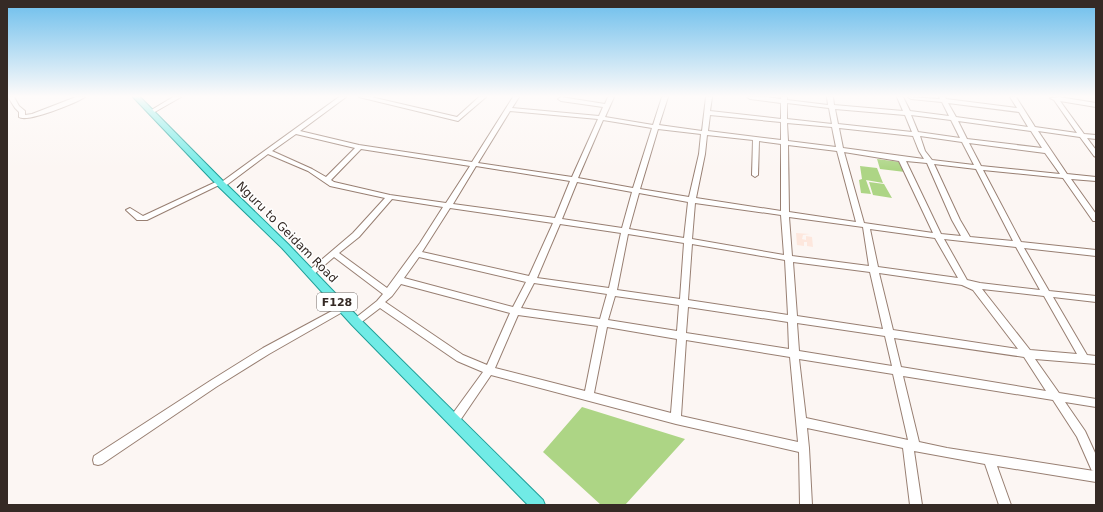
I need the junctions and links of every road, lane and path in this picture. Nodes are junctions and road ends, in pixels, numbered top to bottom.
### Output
1 (160, 121) edge
2 (311, 121) edge
3 (501, 121) edge
4 (601, 121) edge
5 (620, 121) edge
6 (659, 121) edge
7 (706, 121) edge
8 (785, 121) joint
9 (835, 121) edge
10 (911, 121) edge
11 (955, 121) edge
12 (971, 121) edge
13 (1028, 121) edge
14 (1071, 121) edge
15 (836, 126) junction
16 (657, 127) junction
17 (1033, 128) junction
18 (296, 132) junction
19 (704, 132) junction
20 (917, 134) junction
21 (1081, 135) junction
22 (1096, 137) edge
23 (756, 139) junction
24 (964, 140) junction
25 (786, 142) junction
26 (359, 147) junction
27 (840, 150) junction
28 (1047, 151) junction
29 (268, 152) junction
30 (1096, 155) edge
31 (902, 160) junction
32 (929, 161) junction
33 (474, 165) junction
34 (980, 168) junction
35 (755, 175) dead end
36 (1065, 176) junction
37 (1096, 178) edge
38 (575, 179) junction
39 (327, 182) junction
40 (221, 183) junction
41 (636, 190) junction
42 (390, 196) junction
43 (692, 200) junction
44 (448, 206) junction
45 (130, 210) dead end
46 (785, 213) junction
47 (1096, 218) edge
48 (558, 220) junction
49 (864, 225) junction
50 (625, 231) junction
51 (938, 236) junction
52 (966, 239) junction
53 (688, 240) junction
54 (1018, 244) junction
55 (334, 253) junction
56 (1096, 253) edge
57 (417, 254) junction
58 (788, 258) junction
59 (874, 270) junction
60 (310, 273) junction
61 (399, 280) junction
62 (532, 280) junction
63 (964, 282) junction
64 (612, 292) junction
65 (388, 294) junction
66 (1046, 294) junction
67 (1096, 300) edge
68 (380, 303) junction
69 (684, 303) junction
70 (343, 308) junction
71 (515, 311) junction
72 (792, 320) junction
73 (356, 322) junction
74 (603, 323) junction
75 (889, 334) junction
76 (681, 337) junction
77 (794, 354) junction
78 (1027, 354) junction
79 (1084, 359) junction
80 (1096, 360) edge
81 (489, 370) junction
82 (898, 372) junction
83 (589, 396) junction
84 (1057, 397) junction
85 (1096, 404) edge
86 (676, 418) junction
87 (454, 420) junction
88 (802, 422) junction
89 (911, 445) junction
90 (804, 448) junction
91 (98, 460) dead end
92 (988, 460) junction
93 (1095, 461) edge
94 (1096, 477) edge
95 (534, 503) edge
96 (806, 505) edge
97 (916, 505) edge
98 (1006, 505) edge

1 - 40 main road, Nguru to Geidam Road / F128
2 - 18 street
3 - 33 street
4 - 38 street
5 - 16 street
6 - 16 street
7 - 19 street
8 - 15 street
8 - 25 street
9 - 15 street
10 - 20 street
11 - 24 street
12 - 17 street
13 - 17 street
14 - 21 street
15 - 20 street
15 - 27 street
16 - 19 street
16 - 41 street
17 - 21 street
17 - 28 street
18 - 26 street
18 - 29 street
19 - 23 street
19 - 43 street
20 - 24 street
20 - 32 street
21 - 22 street
21 - 30 street
23 - 25 street
23 - 35 street
24 - 28 street
24 - 34 street
25 - 27 street
25 - 46 street
26 - 33 street
26 - 39 street
27 - 31 street
27 - 49 street
28 - 36 street
29 - 39 street
29 - 40 street
31 - 32 street
31 - 51 street
32 - 34 street
32 - 52 street
33 - 38 street
33 - 44 street
34 - 36 street
34 - 54 street
36 - 37 street
36 - 47 street
38 - 41 street
38 - 48 street
39 - 42 street
40 - 45 street
40 - 60 main road, Nguru to Geidam Road / F128
41 - 43 street
41 - 50 street
42 - 44 street
42 - 55 street
43 - 46 street
43 - 53 street
44 - 48 street
44 - 57 street
46 - 49 street
46 - 58 street
48 - 50 street
48 - 62 street
49 - 51 street
49 - 59 street
50 - 53 street
50 - 64 street
51 - 52 street
51 - 63 street
52 - 54 street
53 - 58 street
53 - 69 street
54 - 56 street
54 - 66 street
55 - 60 street
55 - 65 street
57 - 61 street
57 - 62 street
58 - 59 street
58 - 72 street
59 - 63 street
59 - 75 street
60 - 70 main road, Nguru to Geidam Road / F128
61 - 65 street
61 - 71 street
62 - 64 street
62 - 71 street
63 - 66 street
63 - 78 street
64 - 69 street
64 - 74 street
65 - 68 street
66 - 67 street
66 - 79 street
68 - 73 street
68 - 81 street
69 - 72 street
69 - 76 street
70 - 73 main road, Nguru to Geidam Road / F128
70 - 91 street
71 - 74 street
71 - 81 street
72 - 75 street
72 - 77 street
73 - 87 main road, Nguru to Geidam Road / F128
74 - 76 street
74 - 83 street
75 - 78 street
75 - 82 street
76 - 77 street
76 - 86 street
77 - 82 street
77 - 88 street
78 - 79 street
78 - 84 street
79 - 80 street
81 - 83 street
81 - 87 street
82 - 84 street
82 - 89 street
83 - 86 street
84 - 85 street
84 - 93 street
86 - 90 street
87 - 95 main road, Nguru to Geidam Road / F128
88 - 89 street
88 - 90 street
89 - 92 street
89 - 97 street
90 - 96 street
92 - 94 street
92 - 98 street

